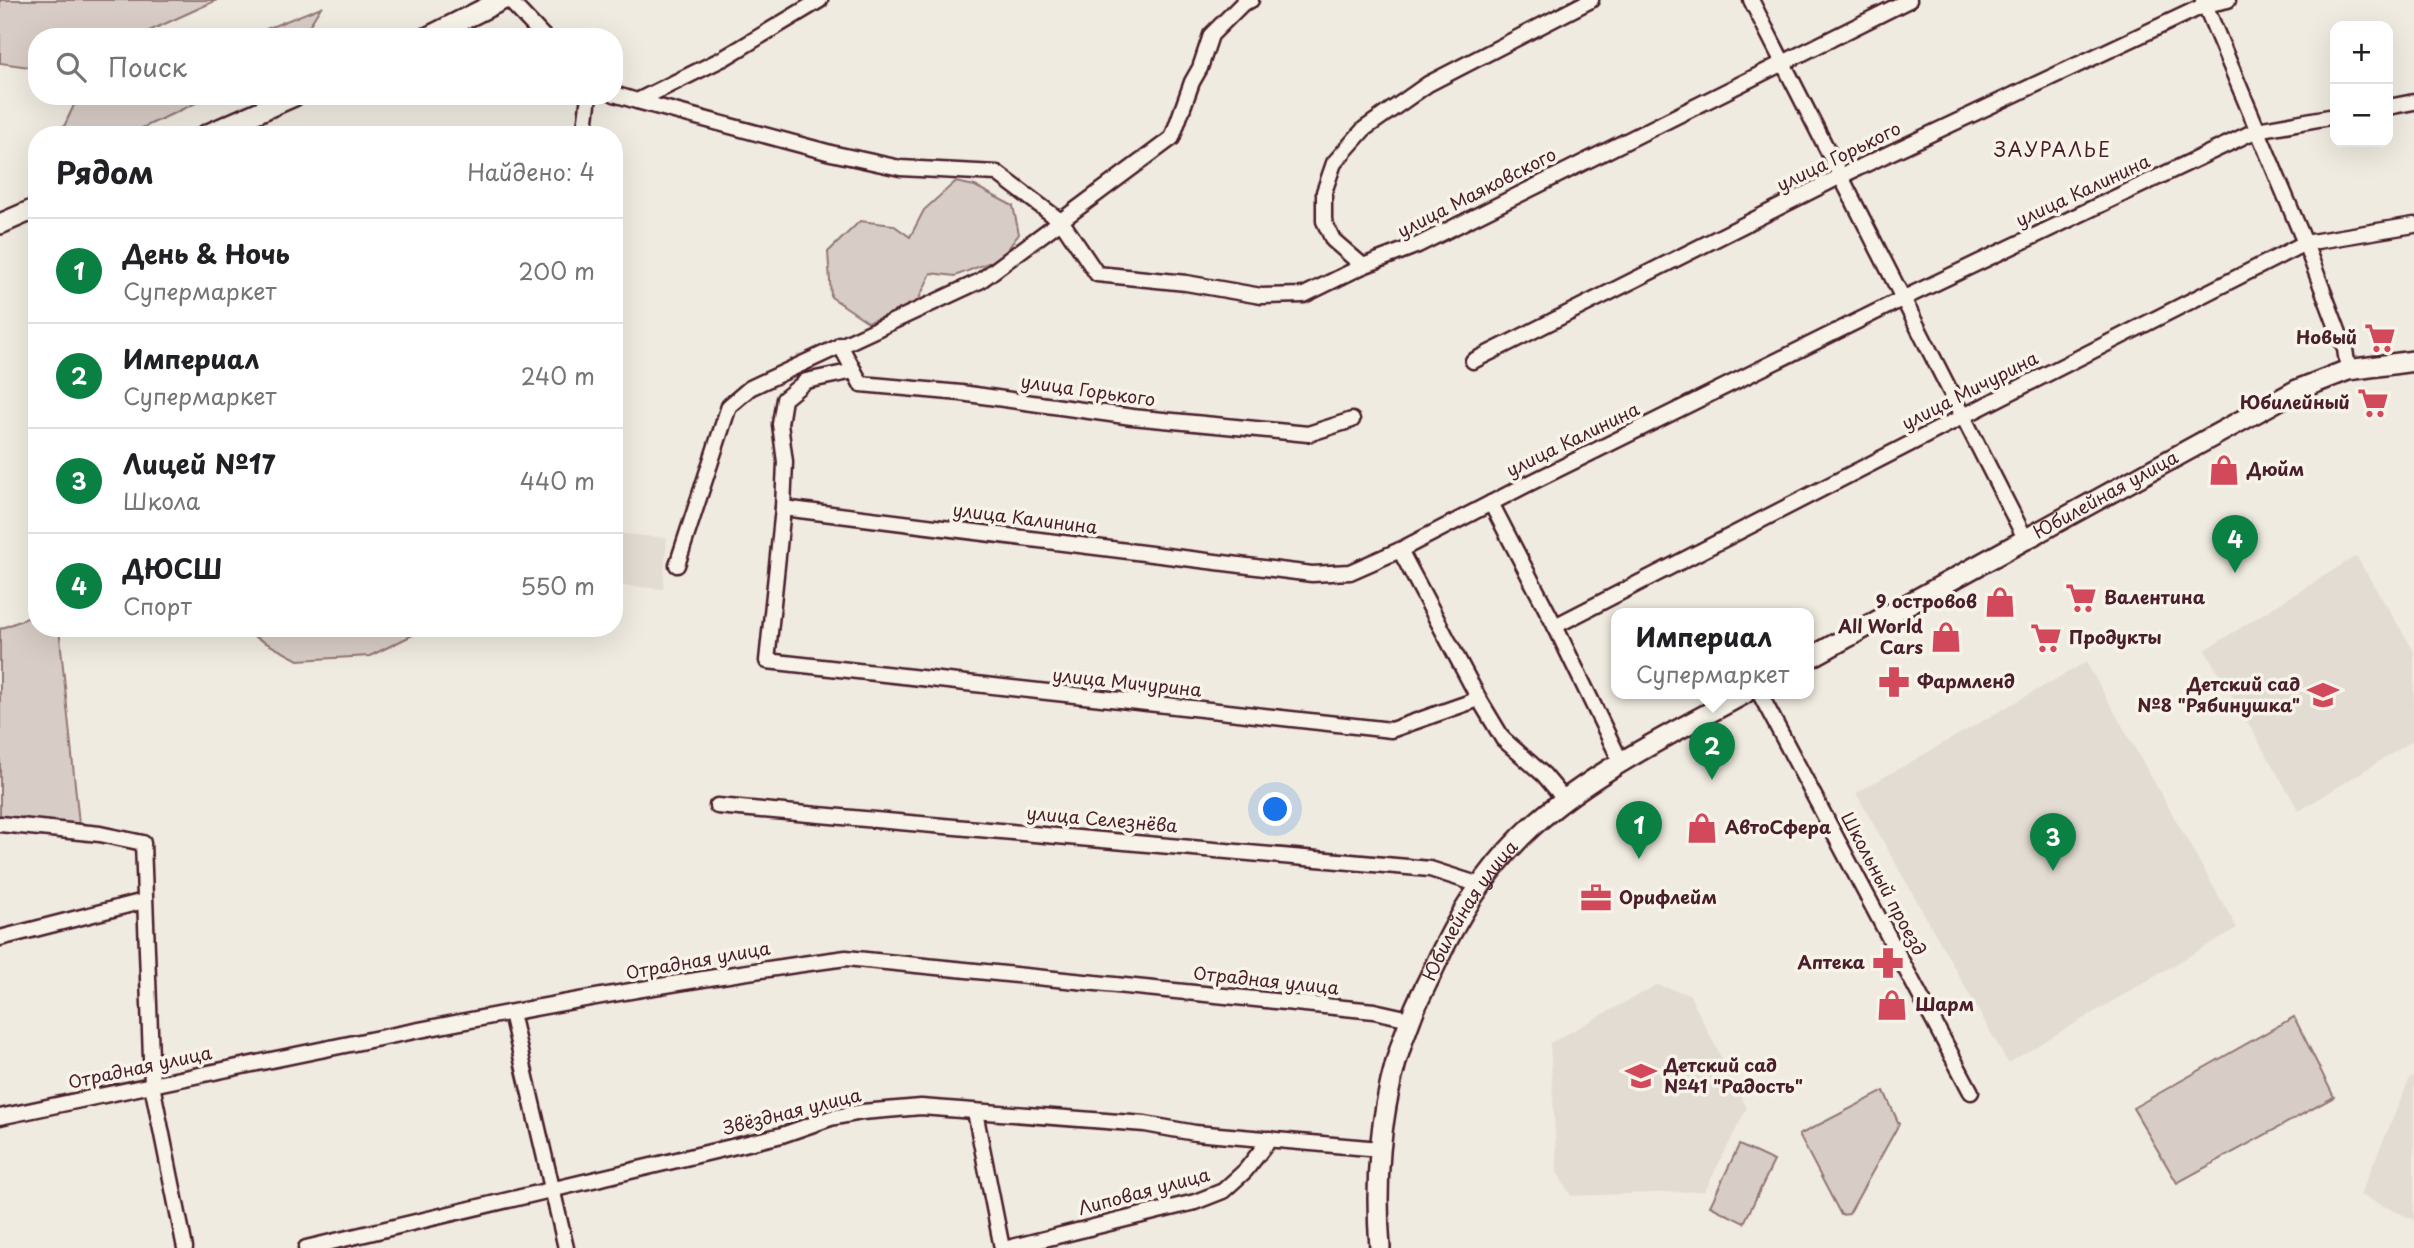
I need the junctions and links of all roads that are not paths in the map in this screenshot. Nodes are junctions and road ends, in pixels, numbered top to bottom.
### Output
1 (502, 0) edge
2 (509, 0) edge
3 (820, 0) edge
4 (1251, 0) edge
5 (1591, 0) edge
6 (1751, 0) edge
7 (1909, 0) edge
8 (2228, 0) edge
9 (2204, 3) edge
10 (446, 28) edge
11 (535, 28) edge
12 (1781, 62) junction
13 (623, 97) edge
14 (637, 102) junction
15 (2414, 102) edge
16 (273, 105) edge
17 (588, 105) edge
18 (2393, 106) edge
19 (2330, 117) edge
20 (226, 126) edge
21 (584, 126) edge
22 (2257, 130) junction
23 (1841, 176) junction
24 (28, 212) edge
25 (1062, 222) junction
26 (0, 224) edge
27 (2414, 225) edge
28 (2305, 243) junction
29 (1363, 266) junction
30 (1904, 298) junction
31 (840, 345) junction
32 (1473, 361) dead end
33 (2414, 361) edge
34 (2348, 370) junction
35 (854, 371) junction
36 (1962, 416) junction
37 (1352, 420) dead end
38 (1491, 503) junction
39 (783, 508) junction
40 (2026, 540) junction
41 (1400, 550) junction
42 (677, 565) dead end
43 (1555, 626) junction
44 (1814, 656) edge
45 (1479, 699) junction
46 (1735, 699) edge
47 (1763, 699) edge
48 (1621, 762) junction
49 (1566, 801) junction
50 (717, 806) dead end
51 (0, 824) edge
52 (1480, 885) junction
53 (144, 901) junction
54 (0, 938) edge
55 (511, 1013) junction
56 (1410, 1019) junction
57 (152, 1085) junction
58 (1971, 1092) dead end
59 (975, 1112) junction
60 (0, 1117) edge
61 (1270, 1139) junction
62 (1380, 1149) junction
63 (551, 1189) junction
64 (185, 1248) edge
65 (306, 1248) edge
66 (566, 1248) edge
67 (1002, 1248) edge
68 (1008, 1248) edge
69 (1380, 1248) edge

1 - 10 street
2 - 11 street
3 - 14 street
4 - 25 street
5 - 29 street
6 - 12 street
7 - 12 street, улица Маяковского
8 - 9 street, улица Горького
9 - 22 street
9 - 23 street, улица Горького
12 - 23 street
12 - 29 street, улица Маяковского
13 - 14 street, улица Маяковского
14 - 25 street, улица Маяковского
15 - 18 street
16 - 20 street
17 - 21 street
19 - 22 street, улица Калинина
22 - 28 street
22 - 30 street, улица Калинина
23 - 30 street
23 - 32 street, улица Горького
24 - 26 street
25 - 29 street, улица Маяковского
25 - 31 street
27 - 28 street, улица Мичурина
28 - 34 street
28 - 36 street, улица Мичурина
30 - 36 street
30 - 38 street, улица Калинина
31 - 35 street
31 - 42 street
33 - 34 street, Юбилейная улица
34 - 40 street, Юбилейная улица
35 - 37 street, улица Горького
35 - 39 street
36 - 40 street
36 - 43 street, улица Мичурина
38 - 41 street, улица Калинина
38 - 43 street
39 - 41 street, улица Калинина
39 - 45 street, улица Мичурина
40 - 44 street, Юбилейная улица
41 - 45 street
43 - 48 street
45 - 49 street
46 - 48 street, Юбилейная улица
47 - 58 street, Школьный проезд
48 - 49 street, Юбилейная улица
49 - 52 street, Юбилейная улица
50 - 52 street, улица Селезнёва
51 - 53 street
52 - 56 street, Юбилейная улица
53 - 54 street
53 - 57 street
55 - 56 street, Отрадная улица
55 - 57 street, Отрадная улица
55 - 63 street
56 - 62 street, Юбилейная улица
57 - 60 street, Отрадная улица
57 - 64 street
59 - 61 street, Звёздная улица
59 - 63 street, Звёздная улица
59 - 67 street
61 - 62 street, Звёздная улица
61 - 68 street, Липовая улица
62 - 69 street, Юбилейная улица
63 - 65 street, Звёздная улица
63 - 66 street

